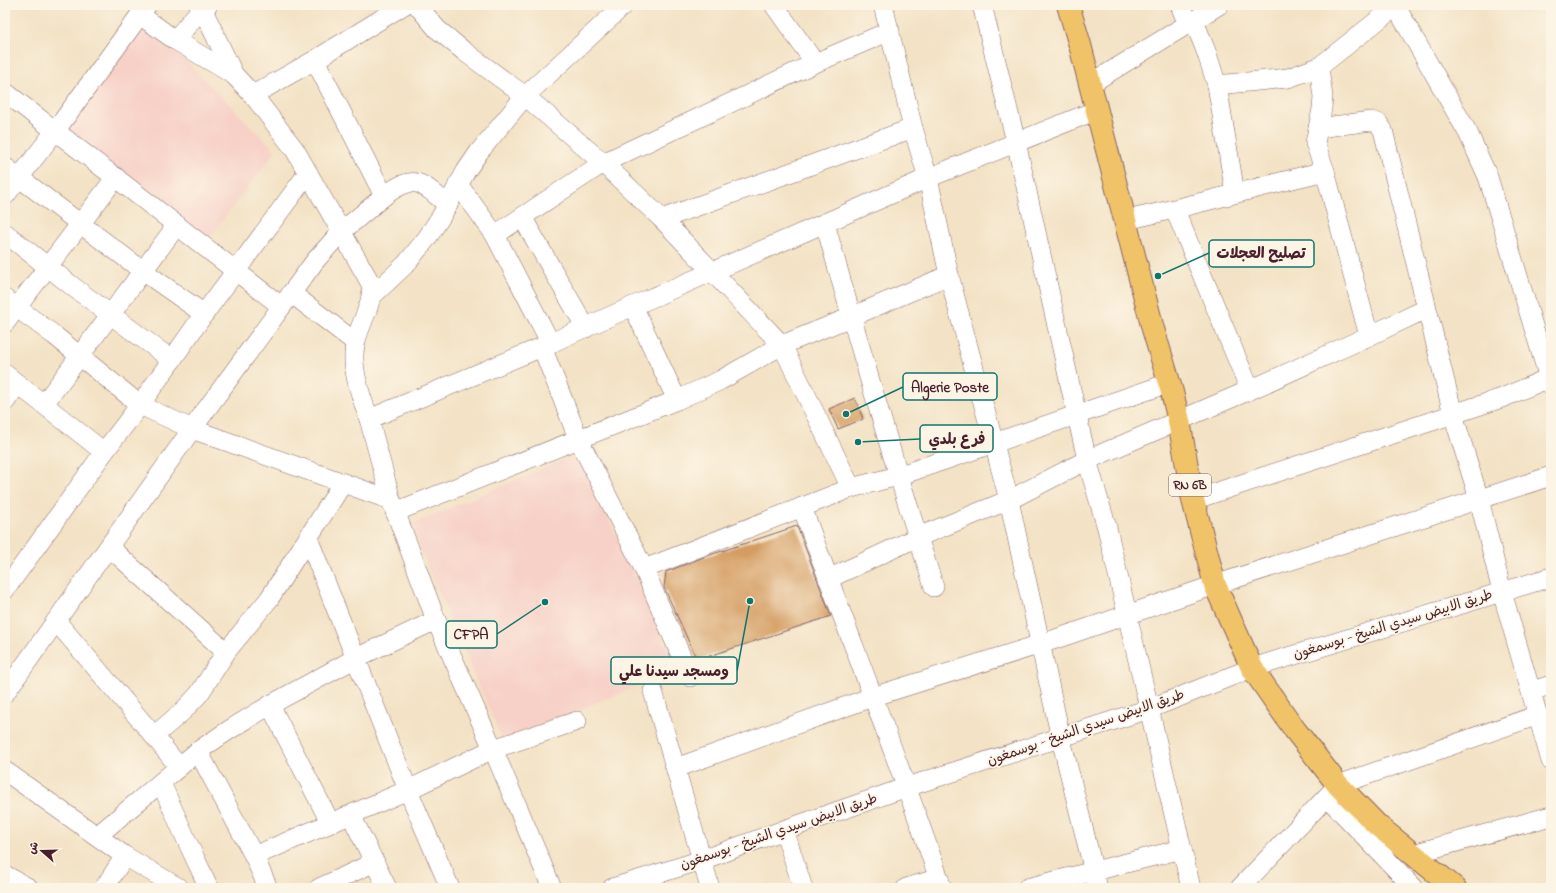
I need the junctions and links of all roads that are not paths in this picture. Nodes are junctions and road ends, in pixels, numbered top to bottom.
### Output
1 (404, 5) edge
2 (417, 5) edge
3 (624, 5) edge
4 (774, 5) edge
5 (883, 5) edge
6 (982, 5) edge
7 (1068, 5) edge
8 (1180, 5) edge
9 (1219, 5) edge
10 (203, 6) edge
11 (1395, 6) edge
12 (144, 10) edge
13 (1191, 23) junction
14 (890, 31) junction
15 (175, 40) junction
16 (315, 60) junction
17 (815, 63) junction
18 (1320, 67) junction
19 (234, 75) junction
20 (1090, 84) junction
21 (1217, 85) junction
22 (5, 92) edge
23 (253, 95) junction
24 (524, 96) junction
25 (1097, 110) junction
26 (914, 128) junction
27 (1318, 128) junction
28 (56, 130) junction
29 (1016, 142) junction
30 (603, 163) junction
31 (1324, 171) junction
32 (12, 172) edge
33 (308, 173) junction
34 (116, 177) junction
35 (928, 178) junction
36 (458, 184) junction
37 (1235, 193) junction
38 (5, 196) edge
39 (384, 196) junction
40 (448, 206) junction
41 (1174, 210) junction
42 (522, 217) junction
43 (662, 219) junction
44 (1126, 220) junction
45 (825, 223) junction
46 (80, 224) junction
47 (177, 225) junction
48 (341, 232) junction
49 (5, 233) edge
50 (495, 235) junction
51 (48, 266) junction
52 (143, 271) junction
53 (237, 272) junction
54 (714, 272) junction
55 (949, 275) junction
56 (371, 297) junction
57 (286, 299) junction
58 (11, 303) edge
59 (633, 306) junction
60 (1426, 309) junction
61 (110, 314) junction
62 (204, 314) junction
63 (851, 317) junction
64 (5, 323) edge
65 (586, 328) junction
66 (1369, 336) junction
67 (355, 342) junction
68 (782, 345) junction
69 (546, 346) junction
70 (79, 356) junction
71 (172, 360) junction
72 (12, 379) edge
73 (1550, 380) edge
74 (1169, 383) junction
75 (1250, 390) junction
76 (677, 400) junction
77 (5, 402) edge
78 (44, 404) junction
79 (140, 405) junction
80 (1453, 414) junction
81 (1077, 416) junction
82 (369, 419) junction
83 (1179, 421) junction
84 (192, 429) junction
85 (578, 438) junction
86 (994, 443) junction
87 (104, 452) junction
88 (1087, 460) junction
89 (898, 476) junction
90 (1551, 476) edge
91 (343, 483) junction
92 (851, 488) junction
93 (1009, 500) junction
94 (1193, 500) junction
95 (1479, 500) junction
96 (393, 506) junction
97 (802, 507) junction
98 (918, 537) junction
99 (308, 538) junction
100 (109, 547) junction
101 (644, 569) junction
102 (1551, 577) edge
103 (828, 579) junction
104 (1216, 585) junction
105 (934, 587) dead end
106 (5, 590) edge
107 (1502, 592) junction
108 (1128, 615) junction
109 (436, 620) junction
110 (56, 621) junction
111 (1041, 644) junction
112 (226, 652) junction
113 (356, 658) junction
114 (1252, 668) junction
115 (690, 677) dead end
116 (1551, 684) edge
117 (653, 691) dead end
118 (1531, 691) junction
119 (5, 693) edge
120 (872, 697) junction
121 (270, 705) junction
122 (1149, 709) junction
123 (1538, 715) junction
124 (577, 721) dead end
125 (154, 736) junction
126 (1061, 739) junction
127 (493, 748) junction
128 (198, 751) junction
129 (1551, 761) edge
130 (178, 767) junction
131 (676, 768) junction
132 (5, 771) edge
133 (161, 783) junction
134 (907, 787) junction
135 (408, 790) junction
136 (1332, 791) junction
137 (351, 815) junction
138 (1551, 816) edge
139 (330, 822) junction
140 (784, 830) junction
141 (97, 836) junction
142 (1182, 849) junction
143 (1413, 854) junction
144 (125, 856) junction
145 (254, 856) junction
146 (702, 860) junction
147 (374, 862) junction
148 (5, 875) edge
149 (1096, 880) edge
150 (941, 883) edge
151 (619, 887) edge
152 (29, 888) edge
153 (104, 888) edge
154 (179, 888) edge
155 (209, 888) edge
156 (268, 888) edge
157 (320, 888) edge
158 (387, 888) edge
159 (450, 888) edge
160 (552, 888) edge
161 (710, 888) edge
162 (804, 888) edge
163 (906, 888) edge
164 (1027, 888) edge
165 (1191, 888) edge
166 (1240, 888) edge
167 (1414, 888) edge
168 (1455, 888) edge

1 - 16 street
2 - 24 street
3 - 24 street
4 - 17 street
5 - 14 street
6 - 29 street
7 - 20 main road, RN 6B
8 - 13 street
9 - 13 street
10 - 15 street
10 - 19 street
11 - 18 street
11 - 73 street
12 - 15 street
12 - 28 street
13 - 20 street
13 - 21 street
14 - 17 street
14 - 26 street
15 - 19 street
16 - 23 street
16 - 39 street
17 - 30 street
18 - 21 street
18 - 27 street
19 - 23 street
20 - 25 main road, RN 6B
21 - 37 street
22 - 28 street
23 - 33 street
24 - 30 street
24 - 36 street
25 - 29 street
25 - 44 main road, RN 6B
26 - 35 street
26 - 43 street
27 - 31 street
27 - 60 street
28 - 32 street
28 - 34 street
29 - 35 street
29 - 81 street
30 - 42 street
30 - 43 street
31 - 37 street
31 - 66 street
32 - 38 street
32 - 46 street
33 - 48 street
33 - 53 street
34 - 46 street
34 - 47 street
35 - 45 street
35 - 55 street
36 - 40 street
36 - 50 street
37 - 41 street
39 - 40 street
39 - 48 street
40 - 56 street
41 - 44 street
41 - 75 street
42 - 50 street
42 - 65 street
43 - 54 street
44 - 74 main road, RN 6B
45 - 54 street
45 - 63 street
46 - 51 street
46 - 52 street
47 - 52 street
47 - 53 street
48 - 56 street
48 - 57 street
49 - 51 street
50 - 69 street
51 - 58 street
51 - 61 street
52 - 61 street
52 - 62 street
53 - 57 street
53 - 62 street
54 - 59 street
54 - 68 street
55 - 63 street
55 - 86 street
56 - 67 street
57 - 67 street
57 - 84 street
58 - 64 street
58 - 70 street
59 - 65 street
59 - 76 street
60 - 66 street
60 - 80 street
61 - 70 street
61 - 71 street
62 - 71 street
63 - 68 street
63 - 89 street
65 - 69 street
66 - 75 street
67 - 82 street
68 - 76 street
68 - 92 street
69 - 82 street
69 - 85 street
70 - 78 street
70 - 79 street
71 - 79 street
72 - 77 street
72 - 78 street
73 - 80 street
74 - 81 street
74 - 83 main road, RN 6B
75 - 83 street
76 - 85 street
78 - 87 street
79 - 84 street
79 - 87 street
80 - 94 street
80 - 95 street
81 - 86 street
81 - 88 street
82 - 96 street
83 - 88 street
83 - 94 main road, RN 6B
84 - 91 street
84 - 100 street
85 - 96 street
85 - 101 street
86 - 89 street
86 - 93 street
87 - 106 street
88 - 93 street
88 - 108 street
89 - 92 street
89 - 98 street
90 - 95 street
91 - 96 street
91 - 99 street
92 - 97 street
93 - 98 street
93 - 111 street
94 - 104 main road, RN 6B
95 - 104 street
95 - 107 street
96 - 109 street
97 - 101 street
97 - 103 street
98 - 103 street
98 - 105 street
99 - 112 street
99 - 113 street
100 - 110 street
100 - 112 street
101 - 115 street
102 - 107 street, طريق الابيض سيدي الشيخ - بوسمغون
103 - 120 street
104 - 108 street
104 - 114 main road, RN 6B
107 - 114 street, طريق الابيض سيدي الشيخ - بوسمغون
107 - 118 street
108 - 111 street
108 - 122 street
109 - 113 street
109 - 127 street
110 - 119 street
110 - 125 street
111 - 120 street
111 - 126 street
112 - 125 street
113 - 121 street
113 - 135 street
114 - 122 street, طريق الابيض سيدي الشيخ - بوسمغون
114 - 136 main road, RN 6B
116 - 118 street
117 - 131 street
118 - 123 street
120 - 131 street
120 - 134 street
121 - 128 street
121 - 139 street
122 - 126 street, طريق الابيض سيدي الشيخ - بوسمغون
122 - 142 street
123 - 129 street
123 - 136 street
124 - 127 street
125 - 130 street
126 - 134 street, طريق الابيض سيدي الشيخ - بوسمغون
126 - 149 street
127 - 135 street
127 - 160 street
128 - 130 street
128 - 145 street
130 - 133 street
131 - 146 street
132 - 141 street
133 - 141 street
133 - 155 street
134 - 140 street, طريق الابيض سيدي الشيخ - بوسمغون
134 - 150 street
135 - 137 street
135 - 159 street
136 - 143 main road, RN 6B
136 - 166 street
136 - 167 street
137 - 139 street
137 - 147 street
138 - 143 street
139 - 145 street
140 - 146 street, طريق الابيض سيدي الشيخ - بوسمغون
140 - 162 street
141 - 144 street
142 - 149 street
142 - 165 street
143 - 168 main road, RN 6B
144 - 153 street
144 - 154 street
145 - 156 street
146 - 151 street, طريق الابيض سيدي الشيخ - بوسمغون
146 - 161 street
147 - 157 street
147 - 158 street
148 - 152 street
149 - 164 street
150 - 163 street

